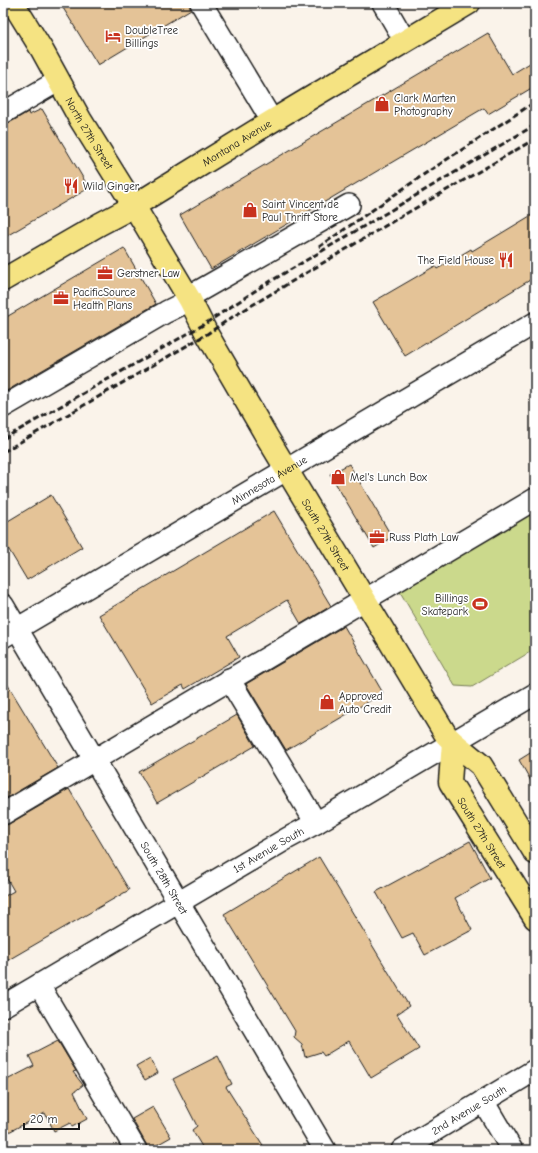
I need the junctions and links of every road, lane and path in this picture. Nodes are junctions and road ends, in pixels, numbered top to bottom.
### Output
1 (13, 3) edge
2 (201, 3) edge
3 (383, 3) edge
4 (469, 3) edge
5 (405, 41) junction
6 (58, 81) junction
7 (3, 113) edge
8 (272, 121) junction
9 (349, 205) dead end
10 (134, 206) junction
11 (3, 280) edge
12 (188, 298) junction
13 (535, 324) edge
14 (203, 325) joint
15 (3, 407) edge
16 (286, 470) junction
17 (535, 499) edge
18 (366, 600) junction
19 (3, 605) edge
20 (10, 633) edge
21 (229, 680) junction
22 (535, 694) edge
23 (453, 742) junction
24 (95, 760) junction
25 (3, 814) edge
26 (316, 823) junction
27 (535, 854) edge
28 (178, 902) junction
29 (535, 918) edge
30 (39, 985) junction
31 (3, 1006) edge
32 (535, 1070) edge
33 (483, 1101) junction
34 (136, 1150) edge
35 (326, 1150) edge
36 (402, 1150) edge
37 (512, 1150) edge

1 - 6 main road, North 27th Street
2 - 8 street
3 - 5 street
4 - 5 main road, Montana Avenue
5 - 8 main road, Montana Avenue
6 - 7 street
6 - 10 main road, North 27th Street
8 - 10 main road, Montana Avenue
9 - 12 street
10 - 11 main road, Montana Avenue
10 - 12 main road, North 27th Street
12 - 14 main road, North 27th Street
12 - 15 street
13 - 16 street, Minnesota Avenue
14 - 16 main road, South 27th Street
16 - 18 main road, South 27th Street
16 - 20 street, Minnesota Avenue
17 - 18 street
18 - 21 street
18 - 23 main road, South 27th Street
19 - 20 street, South 28th Street
20 - 24 street, South 28th Street
21 - 24 street
21 - 26 street
22 - 23 street, 1st Avenue South
23 - 26 street, 1st Avenue South
23 - 27 main road, South 27th Street
23 - 29 main road, South 27th Street
24 - 25 street
24 - 28 street, South 28th Street
26 - 28 street, 1st Avenue South
28 - 30 street, 1st Avenue South
28 - 35 street, South 28th Street
30 - 31 street, 1st Avenue South
30 - 34 street
32 - 33 street, 2nd Avenue South
33 - 36 street, 2nd Avenue South
33 - 37 street

